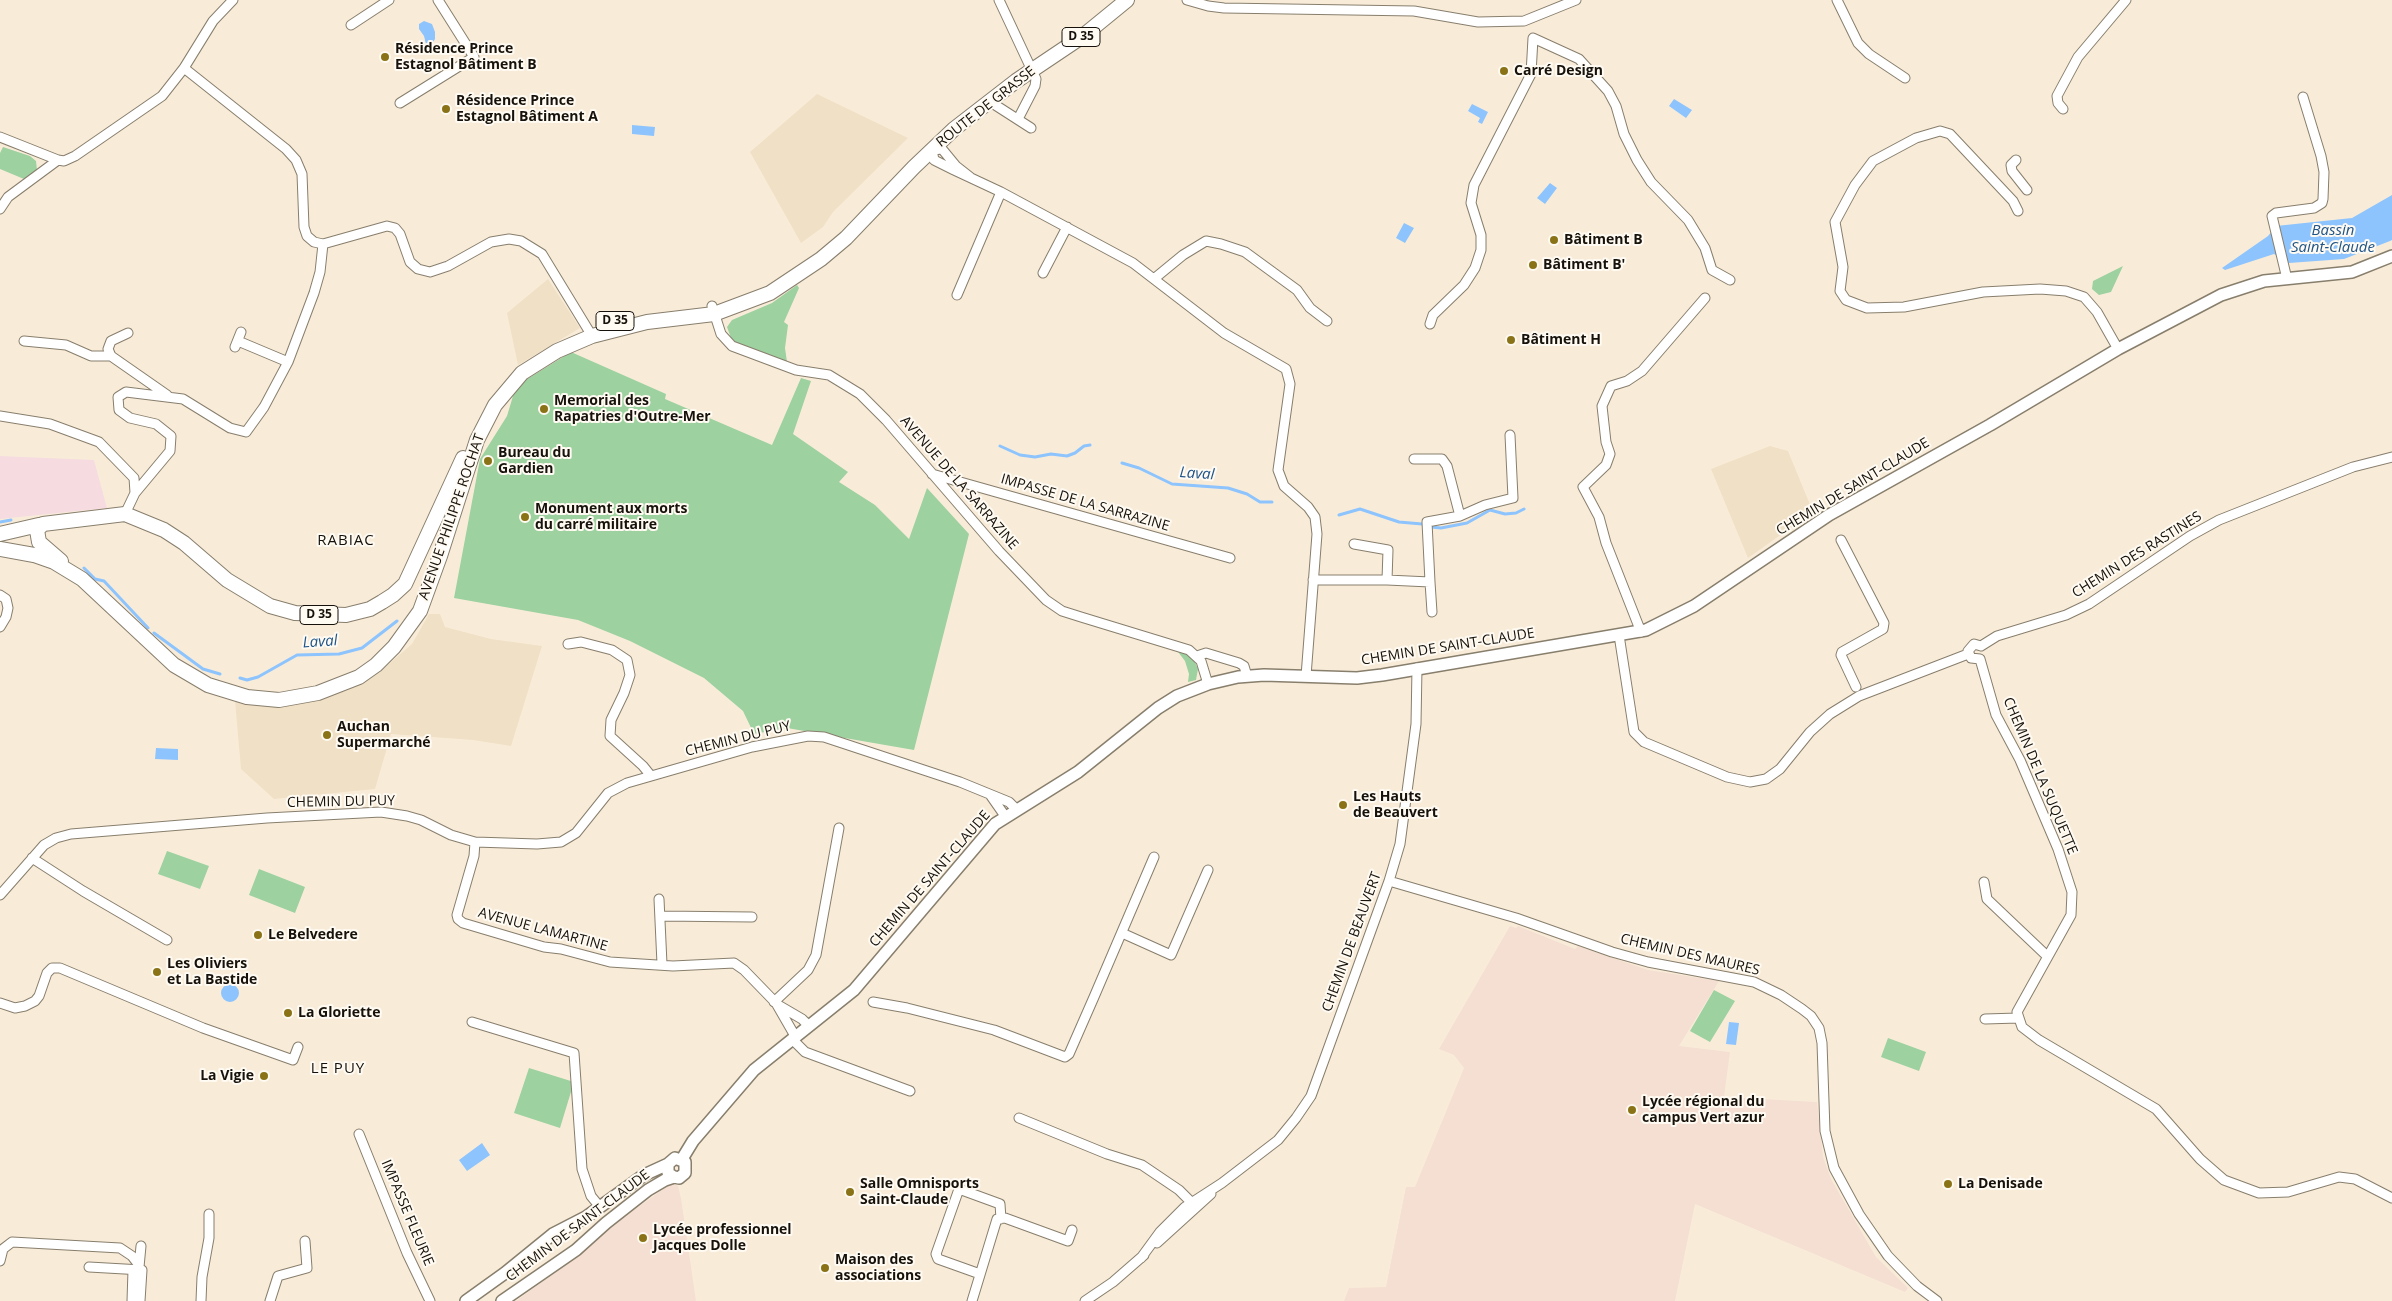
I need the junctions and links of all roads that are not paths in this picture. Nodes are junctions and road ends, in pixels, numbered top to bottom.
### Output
1 (233, 0) edge
2 (389, 0) edge
3 (438, 0) edge
4 (999, 0) edge
5 (1128, 0) edge
6 (1187, 0) edge
7 (1576, 0) edge
8 (1837, 0) edge
9 (2126, 0) edge
10 (350, 25) dead end
11 (184, 68) junction
12 (1032, 70) junction
13 (1905, 78) dead end
14 (2303, 96) dead end
15 (989, 101) junction
16 (400, 103) dead end
17 (2064, 109) dead end
18 (1018, 119) junction
19 (1031, 128) dead end
20 (0, 137) edge
21 (932, 150) junction
22 (58, 160) junction
23 (2016, 160) dead end
24 (2027, 190) dead end
25 (1001, 192) junction
26 (0, 209) edge
27 (2018, 211) dead end
28 (1067, 227) junction
29 (323, 244) junction
30 (2392, 256) edge
31 (1043, 273) dead end
32 (1155, 278) junction
33 (2287, 279) junction
34 (1730, 280) dead end
35 (957, 295) dead end
36 (1705, 298) dead end
37 (713, 310) junction
38 (1327, 321) dead end
39 (1430, 324) dead end
40 (128, 333) dead end
41 (590, 333) junction
42 (238, 340) dead end
43 (24, 341) dead end
44 (2118, 349) junction
45 (111, 356) junction
46 (288, 362) junction
47 (167, 396) junction
48 (0, 416) edge
49 (1510, 435) dead end
50 (2392, 457) edge
51 (1414, 460) dead end
52 (932, 473) junction
53 (135, 493) junction
54 (125, 514) junction
55 (1460, 516) junction
56 (43, 524) junction
57 (0, 534) edge
58 (1841, 540) dead end
59 (1354, 544) dead end
60 (0, 549) edge
61 (420, 554) junction
62 (440, 556) junction
63 (1230, 558) dead end
64 (82, 579) junction
65 (1313, 580) junction
66 (1388, 580) junction
67 (1430, 582) junction
68 (0, 595) edge
69 (1432, 612) dead end
70 (0, 627) edge
71 (1641, 632) junction
72 (1620, 635) junction
73 (568, 644) dead end
74 (1981, 646) junction
75 (1968, 654) junction
76 (1197, 656) junction
77 (1980, 659) junction
78 (1417, 668) junction
79 (1247, 676) junction
80 (1306, 676) junction
81 (1208, 684) junction
82 (1856, 687) dead end
83 (650, 776) junction
84 (992, 796) junction
85 (1016, 809) junction
86 (1005, 816) junction
87 (839, 828) dead end
88 (475, 842) junction
89 (32, 858) junction
90 (1154, 858) dead end
91 (1208, 870) dead end
92 (1389, 880) junction
93 (1984, 882) dead end
94 (0, 895) edge
95 (658, 899) dead end
96 (661, 916) junction
97 (752, 917) dead end
98 (1122, 933) junction
99 (167, 940) dead end
100 (2047, 956) junction
101 (662, 964) junction
102 (775, 1002) junction
103 (873, 1002) dead end
104 (0, 1004) edge
105 (2018, 1018) junction
106 (1985, 1019) dead end
107 (472, 1022) dead end
108 (809, 1026) junction
109 (794, 1038) junction
110 (298, 1047) dead end
111 (910, 1091) dead end
112 (1019, 1118) dead end
113 (359, 1134) dead end
114 (682, 1159) junction
115 (668, 1164) junction
116 (674, 1177) junction
117 (1222, 1183) junction
118 (2392, 1198) edge
119 (1191, 1202) junction
120 (600, 1207) junction
121 (209, 1214) dead end
122 (1001, 1219) junction
123 (1072, 1230) dead end
124 (305, 1241) dead end
125 (141, 1246) dead end
126 (1140, 1258) junction
127 (0, 1261) edge
128 (89, 1267) dead end
129 (138, 1269) junction
130 (980, 1274) junction
131 (132, 1301) edge
132 (140, 1301) edge
133 (201, 1301) edge
134 (270, 1301) edge
135 (430, 1301) edge
136 (466, 1301) edge
137 (502, 1301) edge
138 (972, 1301) edge
139 (1085, 1301) edge
140 (1937, 1301) edge

1 - 11 street
2 - 10 street
3 - 16 street
4 - 12 street
5 - 12 main road, ROUTE DE GRASSE / D 35
6 - 7 street
8 - 13 street
9 - 17 street
11 - 22 street
11 - 29 street
12 - 15 main road, ROUTE DE GRASSE / D 35
12 - 18 street
14 - 33 street
15 - 18 street
15 - 21 main road, ROUTE DE GRASSE / D 35
18 - 19 street
20 - 22 street
21 - 25 street
21 - 37 main road, ROUTE DE GRASSE / D 35
22 - 26 street
23 - 24 street
25 - 28 street
25 - 35 street
27 - 44 street
28 - 31 street
28 - 32 street
29 - 41 street
29 - 46 street
30 - 33 street, CHEMIN DE SAINT-CLAUDE
32 - 38 street
32 - 65 street
33 - 44 street, CHEMIN DE SAINT-CLAUDE
34 - 39 street
36 - 71 street
37 - 41 main road, AVENUE PHILIPPE ROCHAT / D 35
37 - 52 street, AVENUE DE LA SARRAZINE
40 - 45 street
41 - 61 main road, AVENUE PHILIPPE ROCHAT / D 35
41 - 62 main road, AVENUE PHILIPPE ROCHAT / D 35
42 - 46 street
43 - 45 street
44 - 71 street, CHEMIN DE SAINT-CLAUDE
45 - 47 street
46 - 47 street
47 - 53 street
48 - 53 street
49 - 55 street
50 - 74 street, CHEMIN DES RASTINES
51 - 55 street
52 - 63 street, IMPASSE DE LA SARRAZINE
52 - 76 street, AVENUE DE LA SARRAZINE
53 - 54 street
54 - 56 main road, AVENUE PHILIPPE ROCHAT / D 35
54 - 61 main road, AVENUE PHILIPPE ROCHAT / D 35
55 - 67 street
56 - 57 main road, AVENUE PHILIPPE ROCHAT / D 35
56 - 64 main road
58 - 82 street
59 - 66 street
60 - 64 main road, AVENUE PHILIPPE ROCHAT / D 35
61 - 62 main road
62 - 64 main road, AVENUE PHILIPPE ROCHAT / D 35
65 - 66 street
65 - 80 street
66 - 67 street
67 - 69 street
68 - 70 street
71 - 72 street, CHEMIN DE SAINT-CLAUDE
72 - 75 street
72 - 78 street, CHEMIN DE SAINT-CLAUDE
73 - 83 street
74 - 75 street
74 - 77 street
75 - 77 street
76 - 79 street, AVENUE DE LA SARRAZINE
76 - 81 street
77 - 100 street, CHEMIN DE LA SUQUETTE
78 - 80 street, CHEMIN DE SAINT-CLAUDE
78 - 92 street, CHEMIN DE BEAUVERT
79 - 80 street, CHEMIN DE SAINT-CLAUDE
79 - 81 street, CHEMIN DE SAINT-CLAUDE
81 - 85 street, CHEMIN DE SAINT-CLAUDE
83 - 84 street, CHEMIN DU PUY
83 - 88 street, CHEMIN DU PUY
84 - 85 street, CHEMIN DU PUY
84 - 86 street
85 - 86 street, CHEMIN DE SAINT-CLAUDE
86 - 108 street, CHEMIN DE SAINT-CLAUDE
87 - 102 street
88 - 89 street, CHEMIN DU PUY
88 - 101 street, AVENUE LAMARTINE
89 - 94 street, CHEMIN DU PUY
89 - 99 street
90 - 98 street
91 - 98 street
92 - 117 street, CHEMIN DE BEAUVERT
92 - 140 street, CHEMIN DES MAURES
93 - 100 street
95 - 96 street
96 - 97 street
96 - 101 street
98 - 103 street
100 - 105 street, CHEMIN DE LA SUQUETTE
101 - 102 street, AVENUE LAMARTINE
102 - 108 street, AVENUE LAMARTINE
102 - 109 street, AVENUE LAMARTINE
104 - 110 street
105 - 106 street
105 - 118 street
107 - 120 street
108 - 109 street, CHEMIN DE SAINT-CLAUDE
109 - 111 street
109 - 114 street, CHEMIN DE SAINT-CLAUDE
112 - 119 street
113 - 135 street, IMPASSE FLEURIE
114 - 115 street
114 - 116 street
115 - 116 street
115 - 120 street, CHEMIN DE SAINT-CLAUDE
116 - 137 street, CHEMIN DE SAINT-CLAUDE
117 - 119 street, CHEMIN DE BEAUVERT
117 - 126 street, CHEMIN DE BEAUVERT
119 - 126 street, CHEMIN DE BEAUVERT
120 - 136 street, CHEMIN DE SAINT-CLAUDE
121 - 133 street
122 - 123 street
122 - 130 street
122 - 130 street
124 - 134 street
125 - 129 street
126 - 139 street, CHEMIN DE BEAUVERT
127 - 129 street
128 - 129 street
129 - 131 street
129 - 132 street
130 - 138 street

